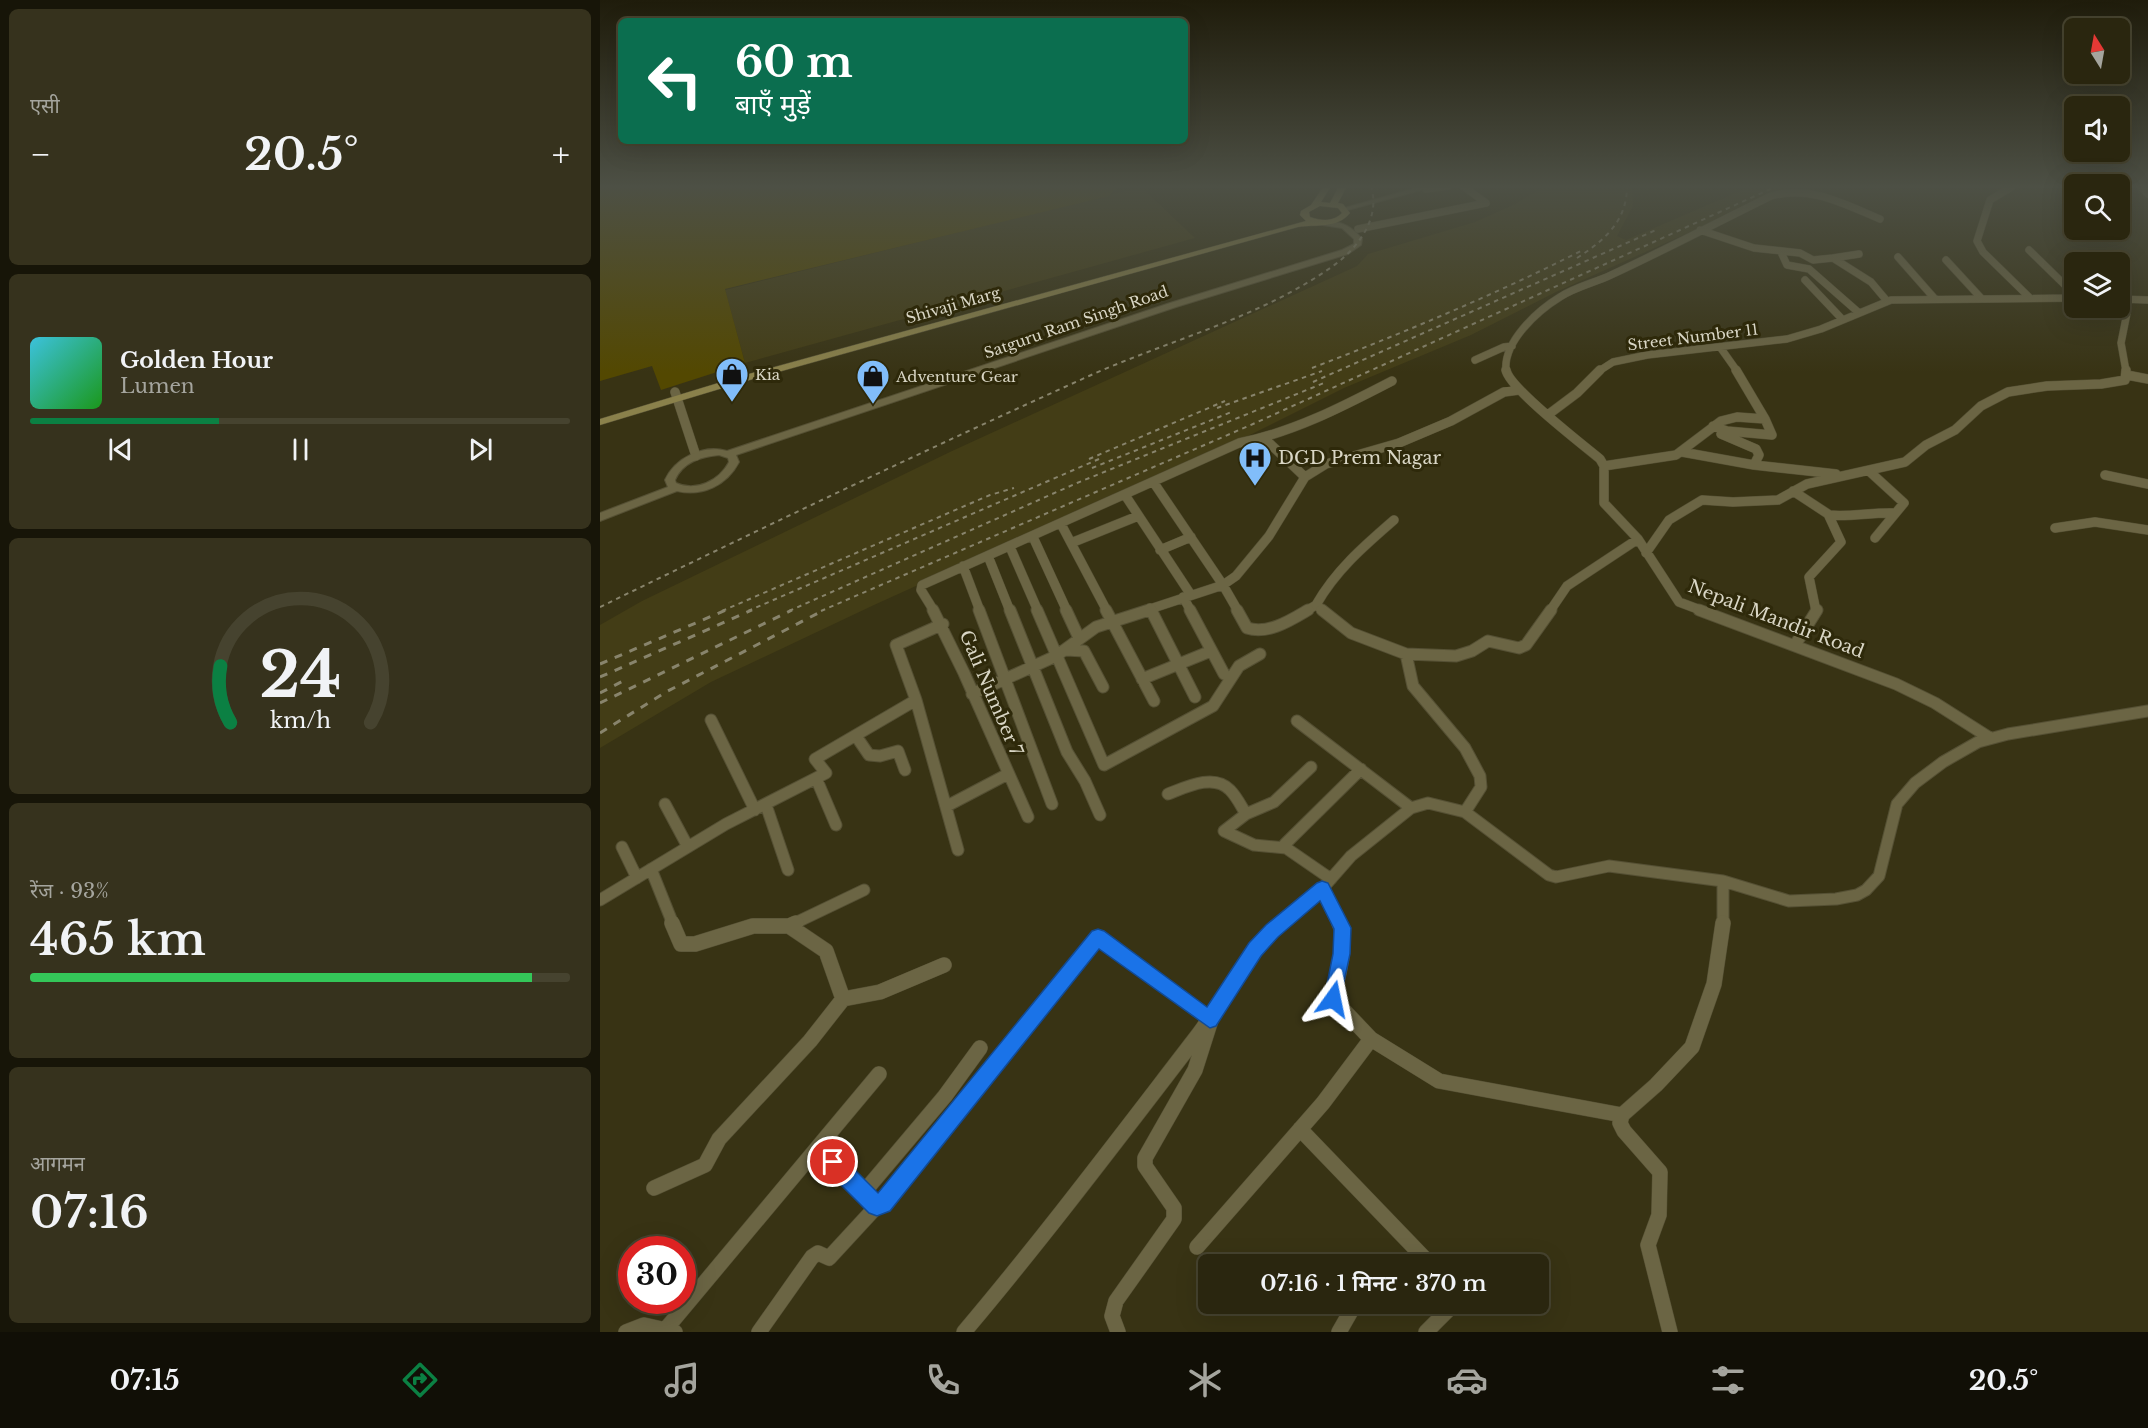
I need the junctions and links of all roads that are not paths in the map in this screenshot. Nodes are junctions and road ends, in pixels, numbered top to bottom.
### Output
1 (1196, 248) edge
2 (1211, 248) edge
3 (1352, 248) edge
4 (1360, 248) edge
5 (1664, 248) edge
6 (1755, 248) edge
7 (1981, 248) edge
8 (2029, 250) dead end
9 (1781, 252) junction
10 (1859, 254) dead end
11 (1898, 257) dead end
12 (1833, 258) junction
13 (1946, 260) dead end
14 (1805, 280) dead end
15 (2064, 286) edge
16 (2064, 296) edge
17 (1935, 298) junction
18 (1981, 298) junction
19 (2030, 298) junction
20 (2130, 299) edge
21 (2148, 300) edge
22 (1887, 301) junction
23 (1858, 312) junction
24 (2126, 318) edge
25 (1842, 319) junction
26 (1512, 346) junction
27 (1721, 348) junction
28 (1476, 360) dead end
29 (2127, 375) junction
30 (2148, 378) edge
31 (1392, 381) dead end
32 (1519, 390) junction
33 (676, 395) junction
34 (600, 416) edge
35 (1552, 416) junction
36 (1765, 419) junction
37 (600, 422) edge
38 (1711, 428) junction
39 (1265, 439) junction
40 (1682, 452) junction
41 (696, 456) junction
42 (731, 458) junction
43 (1754, 465) junction
44 (1604, 466) junction
45 (1869, 471) junction
46 (1847, 475) junction
47 (2105, 475) dead end
48 (1305, 477) junction
49 (1154, 483) junction
50 (673, 484) junction
51 (2148, 484) edge
52 (1793, 491) junction
53 (1125, 495) junction
54 (600, 511) edge
55 (1895, 513) junction
56 (1829, 515) junction
57 (1138, 516) junction
58 (600, 517) edge
59 (1394, 520) dead end
60 (1061, 524) junction
61 (2055, 528) dead end
62 (2148, 530) edge
63 (1033, 537) junction
64 (1191, 537) junction
65 (1875, 538) dead end
66 (1638, 539) junction
67 (1071, 543) junction
68 (1010, 547) junction
69 (1160, 550) junction
70 (1646, 553) junction
71 (988, 556) junction
72 (963, 566) junction
73 (1223, 585) junction
74 (1187, 596) junction
75 (1316, 605) junction
76 (1150, 608) junction
77 (1112, 621) junction
78 (943, 624) junction
79 (1079, 638) junction
80 (1795, 645) junction
81 (1066, 650) junction
82 (1212, 651) junction
83 (1260, 654) dead end
84 (1406, 654) junction
85 (1056, 656) junction
86 (1178, 665) junction
87 (1034, 666) junction
88 (1224, 674) dead end
89 (1005, 679) junction
90 (1142, 679) junction
91 (1103, 687) dead end
92 (972, 694) junction
93 (1195, 697) dead end
94 (916, 700) junction
95 (1154, 701) dead end
96 (2148, 711) edge
97 (711, 720) dead end
98 (1297, 721) dead end
99 (855, 736) junction
100 (1990, 738) junction
101 (1311, 767) dead end
102 (1361, 769) junction
103 (905, 770) dead end
104 (1006, 775) junction
105 (816, 778) junction
106 (1168, 794) dead end
107 (665, 804) dead end
108 (1052, 804) dead end
109 (946, 806) junction
110 (760, 808) junction
111 (1411, 808) junction
112 (1465, 812) junction
113 (1100, 814) dead end
114 (1246, 814) junction
115 (1028, 816) dead end
116 (836, 825) dead end
117 (622, 847) dead end
118 (688, 847) junction
119 (1286, 848) junction
120 (958, 850) dead end
121 (651, 869) junction
122 (788, 870) dead end
123 (637, 878) junction
124 (1723, 881) junction
125 (1327, 884) junction
126 (864, 890) dead end
127 (600, 900) edge
128 (789, 926) junction
129 (944, 965) dead end
130 (843, 999) junction
131 (1211, 1017) junction
132 (1371, 1039) junction
133 (980, 1048) dead end
134 (879, 1074) dead end
135 (1622, 1115) junction
136 (1300, 1130) junction
137 (818, 1148) junction
138 (654, 1188) dead end
139 (864, 1192) junction
140 (877, 1206) junction
141 (1197, 1247) dead end
142 (1420, 1254) edge
143 (1349, 1314) edge
144 (1445, 1314) edge
145 (670, 1331) edge
146 (626, 1332) edge
147 (759, 1332) edge
148 (964, 1332) edge
149 (1118, 1332) edge
150 (1339, 1332) edge
151 (1426, 1332) edge
152 (1670, 1332) edge

1 - 33 main road, Shivaji Marg
2 - 33 main road, Shivaji Marg
3 - 42 street, Satguru Ram Singh Road
4 - 42 street, Satguru Ram Singh Road
5 - 26 street
6 - 9 street
7 - 19 street
8 - 15 street
9 - 12 street
9 - 23 street
10 - 12 street
11 - 17 street
12 - 22 street
13 - 18 street
14 - 25 street
16 - 19 street, Street Number 11
17 - 18 street, Street Number 11
17 - 22 street, Street Number 11
18 - 19 street, Street Number 11
20 - 21 street
22 - 23 street, Street Number 11
23 - 25 street, Street Number 11
24 - 29 street
25 - 27 street, Street Number 11
26 - 28 street
26 - 32 street
27 - 35 street, Street Number 11
27 - 36 street
29 - 30 street
29 - 45 street
31 - 39 street
32 - 35 street
32 - 48 street
33 - 34 main road, Shivaji Marg
33 - 37 main road, Shivaji Marg
33 - 41 street
35 - 44 street
36 - 38 street
36 - 38 street
38 - 40 street
38 - 43 street
39 - 48 street
39 - 49 street
40 - 43 street
40 - 44 street
41 - 42 street
41 - 50 street
42 - 50 street
43 - 46 street
44 - 66 street, Nepali Mandir Road
45 - 46 street
45 - 55 street
46 - 52 street
47 - 51 street
48 - 73 street
49 - 53 street
49 - 64 street
50 - 54 street
50 - 58 street
52 - 56 street
52 - 70 street
53 - 57 street
53 - 60 street
55 - 56 street
55 - 65 street
56 - 80 street
57 - 67 street
57 - 69 street
59 - 75 street
60 - 63 street
60 - 67 street
61 - 62 street
63 - 68 street
63 - 79 street
64 - 69 street
64 - 73 street
66 - 70 street, Nepali Mandir Road
66 - 84 street
67 - 77 street
68 - 71 street
68 - 85 street
69 - 74 street
70 - 80 street, Nepali Mandir Road
71 - 72 street
71 - 87 street
72 - 78 street, Gali Number 7
72 - 89 street
73 - 74 street
73 - 75 street
74 - 76 street
74 - 82 street
75 - 84 street
76 - 77 street
76 - 86 street
77 - 79 street
77 - 90 street
78 - 92 street, Gali Number 7
78 - 94 street
79 - 81 street
80 - 100 street, Nepali Mandir Road
81 - 85 street
81 - 91 street
82 - 86 street
82 - 88 street
83 - 85 street
84 - 112 street
85 - 87 street
86 - 90 street
86 - 93 street
87 - 89 street
87 - 113 street
89 - 92 street
89 - 108 street
90 - 95 street
92 - 104 street, Gali Number 7
94 - 99 street
94 - 109 street
96 - 100 street
97 - 110 street
98 - 102 street
99 - 103 street
99 - 105 street
100 - 124 street
101 - 114 street
102 - 111 street
102 - 119 street
104 - 109 street
104 - 115 street, Gali Number 7
105 - 110 street
105 - 116 street
106 - 114 street
107 - 118 street
109 - 120 street
110 - 118 street
110 - 122 street
111 - 112 street
111 - 125 street
112 - 124 street
114 - 119 street
117 - 123 street
118 - 121 street
119 - 125 street
121 - 123 street
121 - 128 street
123 - 127 street
124 - 135 street
125 - 131 street
125 - 132 street
126 - 128 street
128 - 130 street
129 - 130 street
130 - 138 street
131 - 140 street
131 - 148 street
131 - 149 street
132 - 135 street
132 - 136 street
133 - 139 street
134 - 137 street
135 - 152 street
136 - 141 street
136 - 142 street
137 - 139 street
137 - 145 street
139 - 140 street
140 - 147 street
143 - 150 street
144 - 151 street
145 - 146 street

